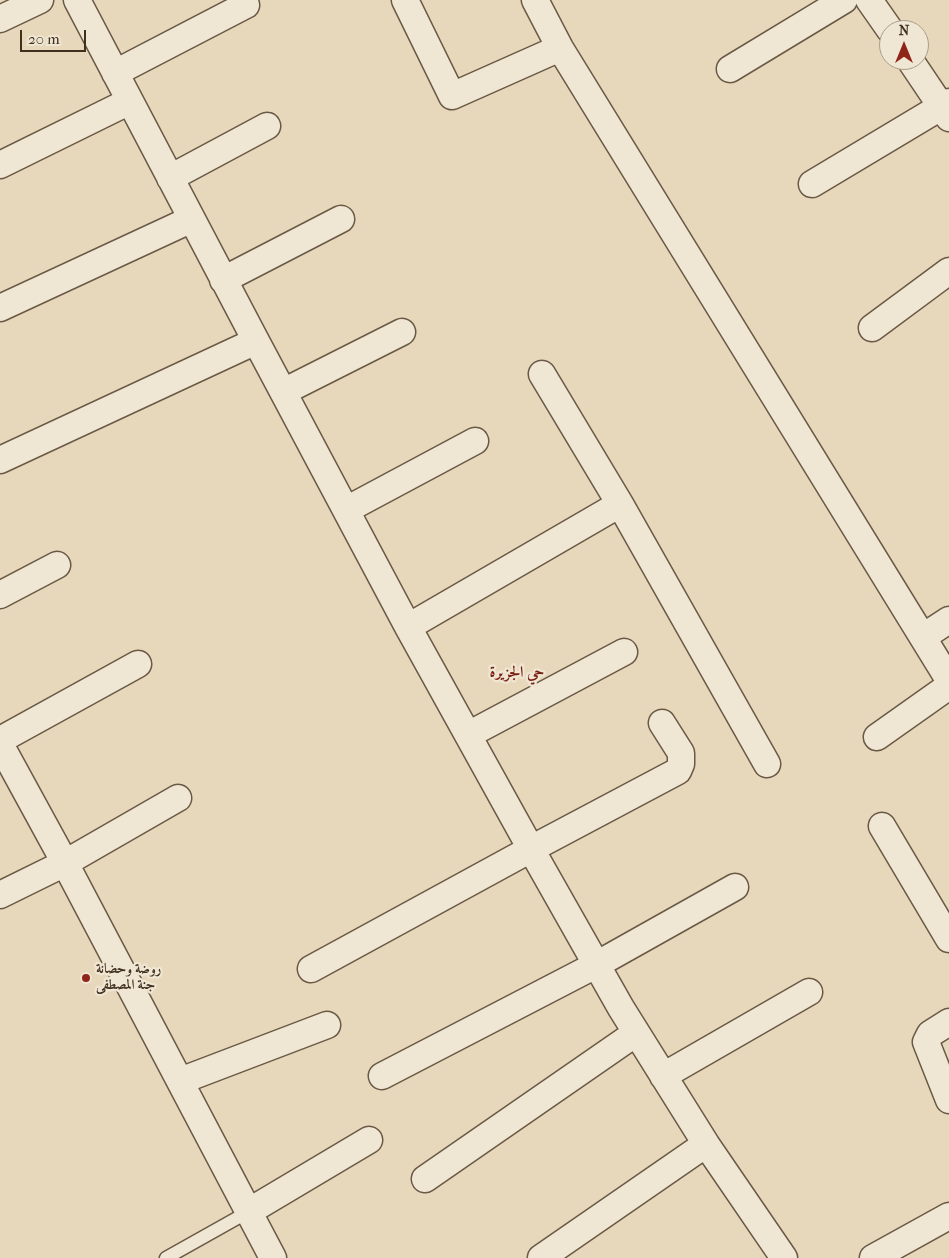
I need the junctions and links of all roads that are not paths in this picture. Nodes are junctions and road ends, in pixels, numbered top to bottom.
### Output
1 (40, 0) edge
2 (77, 0) edge
3 (405, 0) edge
4 (535, 0) edge
5 (844, 0) edge
6 (869, 0) edge
7 (246, 5) dead end
8 (0, 19) edge
9 (883, 20) edge
10 (560, 48) junction
11 (730, 69) dead end
12 (918, 70) edge
13 (115, 73) junction
14 (130, 102) junction
15 (947, 108) edge
16 (267, 126) dead end
17 (0, 165) edge
18 (170, 178) junction
19 (812, 184) dead end
20 (192, 219) junction
21 (341, 219) dead end
22 (949, 271) edge
23 (224, 280) junction
24 (0, 308) edge
25 (872, 328) dead end
26 (402, 332) dead end
27 (256, 341) junction
28 (542, 374) dead end
29 (283, 392) junction
30 (475, 441) dead end
31 (0, 460) edge
32 (620, 504) junction
33 (346, 510) junction
34 (58, 565) dead end
35 (0, 595) edge
36 (949, 620) edge
37 (408, 626) junction
38 (923, 637) junction
39 (624, 652) dead end
40 (138, 664) dead end
41 (949, 680) edge
42 (949, 686) edge
43 (662, 723) dead end
44 (468, 735) junction
45 (877, 737) dead end
46 (0, 740) edge
47 (0, 744) edge
48 (767, 764) dead end
49 (178, 798) dead end
50 (882, 826) dead end
51 (531, 849) junction
52 (66, 863) junction
53 (735, 887) dead end
54 (0, 895) edge
55 (949, 939) edge
56 (596, 965) junction
57 (311, 970) dead end
58 (809, 992) dead end
59 (949, 1022) edge
60 (327, 1025) dead end
61 (636, 1033) junction
62 (382, 1076) dead end
63 (663, 1076) junction
64 (180, 1081) junction
65 (949, 1100) edge
66 (369, 1140) dead end
67 (706, 1144) junction
68 (425, 1179) dead end
69 (248, 1212) junction
70 (949, 1216) edge
71 (777, 1256) edge
72 (166, 1258) edge
73 (273, 1258) edge
74 (541, 1258) edge
75 (874, 1258) edge

1 - 8 street
2 - 13 street
3 - 10 street
4 - 10 street
5 - 11 street
6 - 9 street
7 - 13 street
10 - 38 street
12 - 15 street
13 - 14 street
14 - 17 street
14 - 18 street
15 - 19 street
16 - 18 street
18 - 20 street
20 - 23 street
20 - 24 street
21 - 23 street
22 - 25 street
23 - 27 street
26 - 29 street
27 - 29 street
27 - 31 street
28 - 32 street
29 - 33 street
30 - 33 street
32 - 37 street
32 - 48 street
33 - 37 street
34 - 35 street
36 - 38 street
37 - 44 street
38 - 41 street
39 - 44 street
40 - 46 street
42 - 45 street
43 - 51 street
44 - 51 street
47 - 52 street
49 - 52 street
50 - 55 street
51 - 56 street
51 - 57 street
52 - 54 street
52 - 64 street
53 - 56 street
56 - 61 street
56 - 62 street
58 - 63 street
59 - 65 street
60 - 64 street
61 - 63 street
61 - 68 street
63 - 67 street
64 - 69 street
66 - 69 street
67 - 71 street
67 - 74 street
69 - 72 lane
69 - 73 street
70 - 75 street

